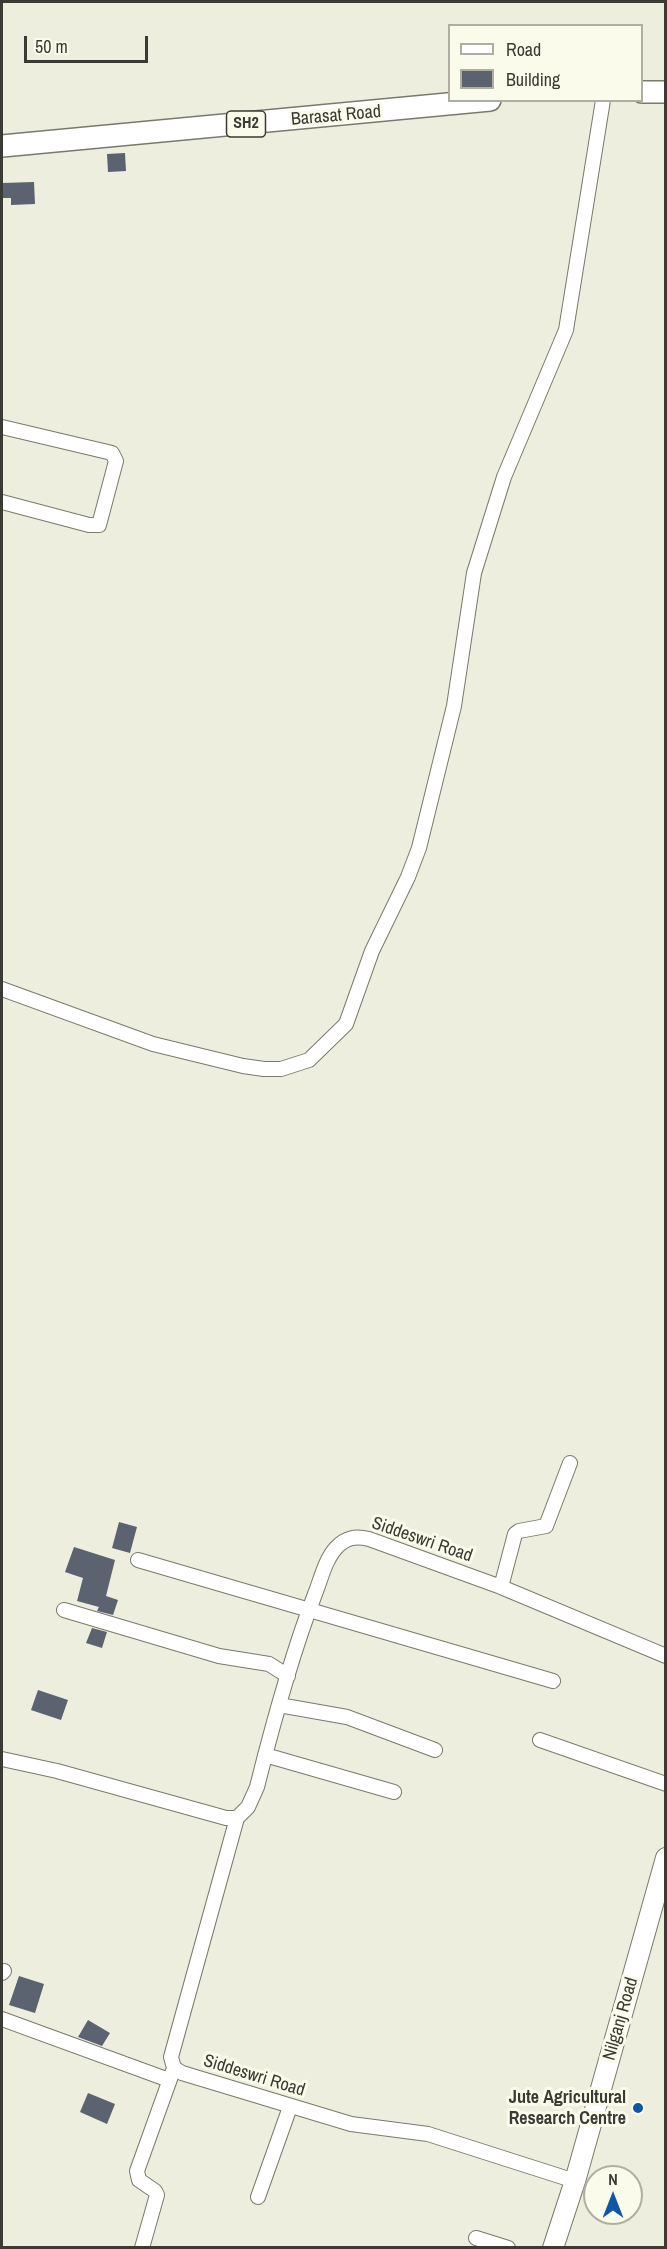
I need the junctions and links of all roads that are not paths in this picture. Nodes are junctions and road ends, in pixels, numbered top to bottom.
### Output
1 (643, 92) edge
2 (666, 92) edge
3 (469, 102) edge
4 (603, 102) edge
5 (2, 146) edge
6 (2, 427) edge
7 (2, 502) edge
8 (2, 989) edge
9 (570, 1463) dead end
10 (138, 1560) dead end
11 (501, 1587) junction
12 (64, 1610) dead end
13 (308, 1611) junction
14 (666, 1656) edge
15 (288, 1676) junction
16 (553, 1682) dead end
17 (279, 1705) junction
18 (540, 1740) dead end
19 (435, 1750) dead end
20 (265, 1755) junction
21 (2, 1759) edge
22 (666, 1784) edge
23 (394, 1792) dead end
24 (237, 1818) junction
25 (666, 1858) edge
26 (2, 2019) edge
27 (171, 2074) junction
28 (290, 2107) junction
29 (575, 2181) junction
30 (258, 2197) dead end
31 (476, 2238) dead end
32 (142, 2247) edge
33 (508, 2247) edge
34 (553, 2247) edge

1 - 2 main road
3 - 5 main road, Barasat Road / SH2
4 - 8 street
6 - 7 street
9 - 11 street
10 - 13 street
11 - 13 street, Siddeswri Road
11 - 14 street, Siddeswri Road
12 - 15 street
13 - 15 street, Siddeswri Road
13 - 16 street
15 - 17 street, Siddeswri Road
17 - 19 street
17 - 20 street, Siddeswri Road
18 - 22 street
20 - 23 street
20 - 24 street, Siddeswri Road
21 - 24 street
24 - 27 street, Siddeswri Road
25 - 29 street, Nilganj Road
26 - 27 street
27 - 28 street, Siddeswri Road
27 - 32 street
28 - 29 street, Siddeswri Road
28 - 30 street
29 - 34 street, Nilganj Road
31 - 33 street

